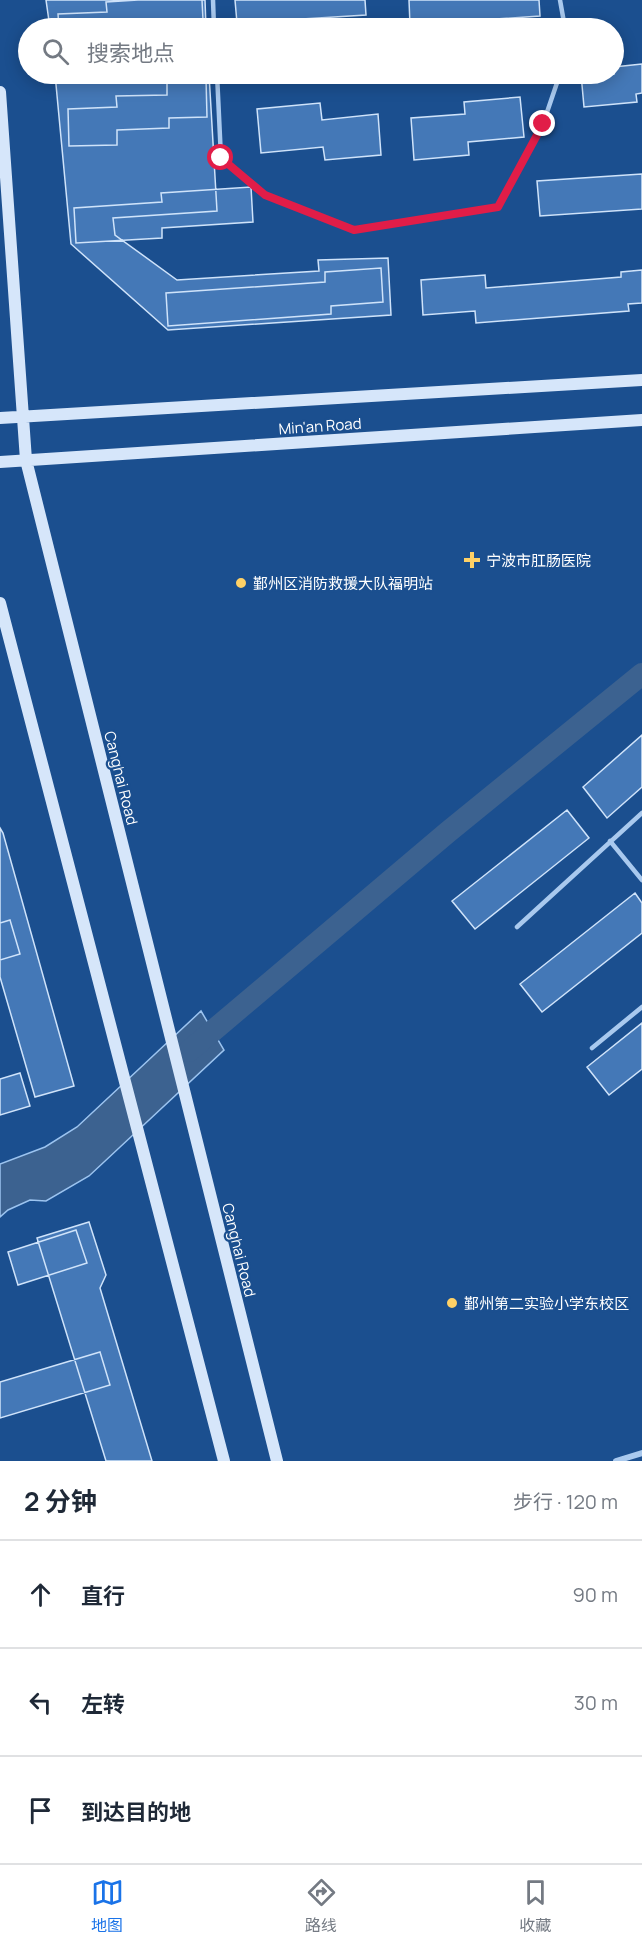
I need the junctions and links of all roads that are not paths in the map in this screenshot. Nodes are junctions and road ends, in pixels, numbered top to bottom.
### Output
1 (213, 0) edge
2 (560, 0) edge
3 (214, 18) edge
4 (563, 18) edge
5 (217, 84) edge
6 (557, 84) edge
7 (0, 92) edge
8 (642, 380) edge
9 (23, 417) junction
10 (0, 418) edge
11 (642, 420) edge
12 (26, 460) junction
13 (0, 462) edge
14 (0, 603) edge
15 (642, 813) edge
16 (610, 841) junction
17 (642, 880) edge
18 (517, 927) dead end
19 (642, 1007) edge
20 (592, 1048) dead end
21 (642, 1453) edge
22 (224, 1461) edge
23 (277, 1461) edge
24 (616, 1461) edge

1 - 3 lane
2 - 4 lane
5 - 6 lane
7 - 9 main road, Canghai Road
8 - 9 main road, Min'an Road
9 - 10 main road, Min'an Road
9 - 12 main road, Canghai Road
11 - 12 main road, Min'an Road
12 - 13 main road, Min'an Road
12 - 23 main road, Canghai Road
14 - 22 main road
15 - 16 lane
16 - 17 lane
16 - 18 lane
19 - 20 lane
21 - 24 street

